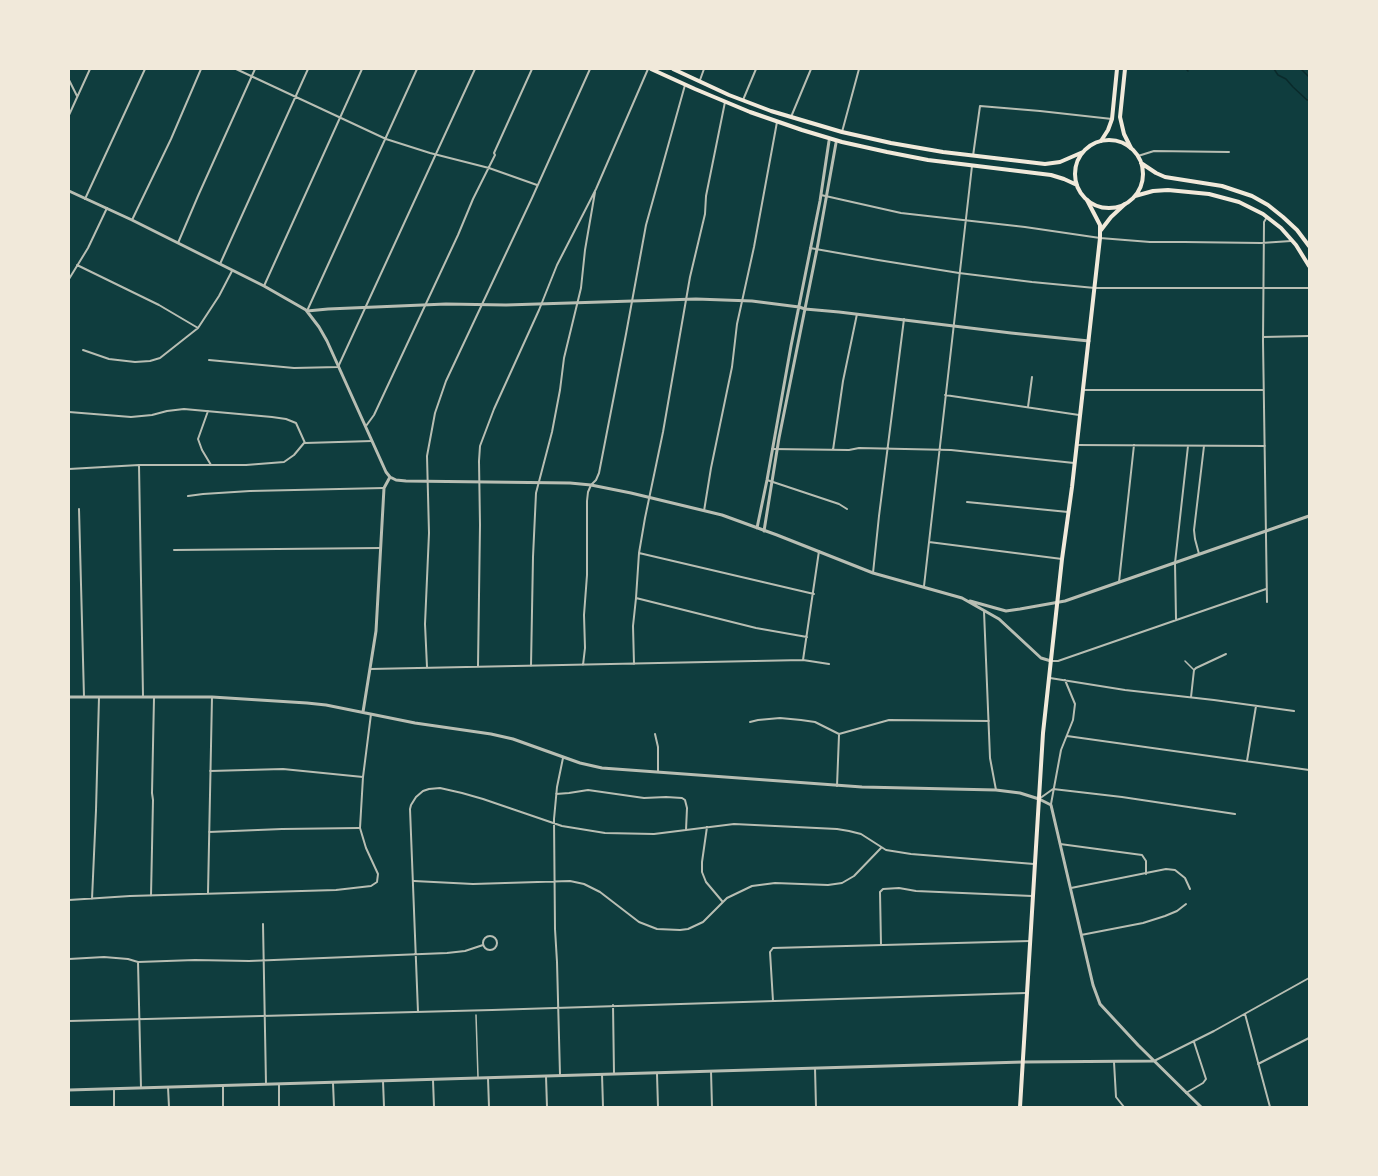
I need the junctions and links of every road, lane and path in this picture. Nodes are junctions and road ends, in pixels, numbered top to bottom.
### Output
1 (90, 69) edge
2 (145, 69) edge
3 (201, 69) edge
4 (236, 69) edge
5 (255, 69) edge
6 (308, 69) edge
7 (362, 69) edge
8 (417, 69) edge
9 (475, 69) edge
10 (532, 69) edge
11 (590, 69) edge
12 (650, 69) edge
13 (674, 69) edge
14 (704, 69) edge
15 (756, 69) edge
16 (811, 69) edge
17 (859, 69) edge
18 (1117, 69) edge
19 (1125, 69) edge
20 (252, 76) junction
21 (69, 80) edge
22 (700, 81) junction
23 (685, 85) junction
24 (296, 96) junction
25 (78, 97) junction
26 (743, 100) junction
27 (725, 102) junction
28 (69, 116) edge
29 (340, 117) junction
30 (791, 117) junction
31 (1112, 119) junction
32 (777, 122) junction
33 (842, 132) junction
34 (386, 139) junction
35 (829, 140) junction
36 (1101, 141) junction
37 (836, 142) junction
38 (1131, 148) junction
39 (1083, 152) junction
40 (1229, 153) dead end
41 (436, 154) junction
42 (973, 156) junction
43 (1138, 156) junction
44 (1141, 163) junction
45 (972, 166) junction
46 (489, 168) junction
47 (537, 185) junction
48 (1077, 185) junction
49 (596, 189) junction
50 (69, 191) edge
51 (821, 195) junction
52 (827, 195) junction
53 (1134, 196) junction
54 (86, 199) junction
55 (1087, 200) junction
56 (1125, 204) junction
57 (107, 208) junction
58 (1267, 216) junction
59 (132, 220) junction
60 (965, 220) junction
61 (1101, 231) junction
62 (1100, 238) junction
63 (1307, 240) edge
64 (1293, 241) junction
65 (178, 243) junction
66 (1265, 243) junction
67 (1309, 246) edge
68 (810, 248) junction
69 (817, 249) junction
70 (220, 264) junction
71 (77, 265) junction
72 (1309, 266) edge
73 (232, 271) junction
74 (959, 273) junction
75 (69, 279) edge
76 (264, 286) junction
77 (1095, 288) junction
78 (1309, 288) edge
79 (1264, 289) junction
80 (686, 300) junction
81 (632, 301) junction
82 (742, 301) junction
83 (577, 302) junction
84 (482, 304) junction
85 (542, 304) junction
86 (425, 305) junction
87 (799, 307) junction
88 (365, 308) junction
89 (805, 309) junction
90 (307, 311) junction
91 (857, 314) junction
92 (904, 319) junction
93 (953, 326) junction
94 (198, 328) junction
95 (1309, 336) edge
96 (1263, 337) junction
97 (1089, 340) junction
98 (83, 350) dead end
99 (209, 360) dead end
100 (338, 367) junction
101 (1032, 377) dead end
102 (1083, 390) junction
103 (1264, 390) junction
104 (945, 395) junction
105 (1028, 407) junction
106 (208, 411) junction
107 (69, 412) edge
108 (1080, 415) junction
109 (366, 426) junction
110 (372, 441) junction
111 (305, 442) junction
112 (1076, 445) junction
113 (1134, 445) junction
114 (1188, 446) junction
115 (1204, 446) junction
116 (1265, 446) junction
117 (772, 449) junction
118 (888, 449) junction
119 (777, 450) junction
120 (833, 450) junction
121 (939, 450) junction
122 (1074, 463) junction
123 (139, 465) junction
124 (212, 465) junction
125 (69, 469) edge
126 (390, 477) junction
127 (767, 480) junction
128 (428, 481) junction
129 (772, 481) junction
130 (479, 482) junction
131 (538, 483) junction
132 (591, 485) junction
133 (384, 488) junction
134 (188, 496) dead end
135 (650, 497) junction
136 (967, 502) dead end
137 (79, 509) dead end
138 (847, 509) dead end
139 (705, 511) junction
140 (1068, 512) junction
141 (1309, 516) edge
142 (757, 528) junction
143 (764, 531) junction
144 (1266, 531) junction
145 (928, 542) junction
146 (381, 548) junction
147 (174, 550) dead end
148 (819, 551) junction
149 (639, 553) junction
150 (1198, 554) junction
151 (1062, 559) junction
152 (1175, 563) junction
153 (873, 573) junction
154 (1119, 582) junction
155 (924, 586) junction
156 (1266, 589) junction
157 (813, 594) junction
158 (636, 598) junction
159 (962, 598) junction
160 (1058, 602) junction
161 (1267, 602) dead end
162 (984, 611) junction
163 (1176, 620) junction
164 (807, 638) junction
165 (1226, 654) dead end
166 (803, 660) junction
167 (1051, 661) junction
168 (1185, 662) dead end
169 (634, 664) junction
170 (829, 664) dead end
171 (583, 665) junction
172 (478, 666) junction
173 (531, 666) junction
174 (427, 667) junction
175 (370, 669) junction
176 (1194, 670) junction
177 (1050, 678) junction
178 (1065, 680) junction
179 (84, 697) junction
180 (99, 697) junction
181 (143, 697) junction
182 (154, 697) junction
183 (1191, 697) junction
184 (69, 698) edge
185 (212, 698) junction
186 (1256, 706) junction
187 (1293, 711) dead end
188 (363, 712) junction
189 (371, 714) junction
190 (989, 721) junction
191 (750, 722) dead end
192 (655, 734) dead end
193 (839, 734) junction
194 (1067, 736) junction
195 (563, 758) junction
196 (1247, 762) junction
197 (1309, 770) edge
198 (210, 771) junction
199 (658, 772) junction
200 (363, 777) junction
201 (837, 786) junction
202 (1053, 789) junction
203 (996, 790) junction
204 (556, 794) junction
205 (1039, 799) junction
206 (1051, 805) junction
207 (1235, 814) dead end
208 (554, 823) junction
209 (707, 827) junction
210 (360, 828) junction
211 (686, 830) junction
212 (209, 832) junction
213 (1060, 844) junction
214 (881, 848) junction
215 (1034, 864) junction
216 (1146, 874) junction
217 (414, 881) junction
218 (554, 882) junction
219 (1071, 888) junction
220 (1190, 889) dead end
221 (208, 893) junction
222 (151, 896) junction
223 (1033, 896) junction
224 (92, 899) junction
225 (69, 900) edge
226 (722, 901) junction
227 (1186, 903) dead end
228 (263, 924) dead end
229 (1081, 935) junction
230 (1030, 940) junction
231 (483, 945) junction
232 (881, 945) junction
233 (415, 955) junction
234 (69, 959) edge
235 (264, 960) junction
236 (138, 962) junction
237 (1309, 978) edge
238 (1027, 993) junction
239 (773, 1001) junction
240 (614, 1005) junction
241 (558, 1007) junction
242 (418, 1012) junction
243 (1245, 1014) junction
244 (476, 1015) dead end
245 (265, 1016) junction
246 (138, 1019) junction
247 (69, 1021) edge
248 (1309, 1038) edge
249 (1194, 1041) junction
250 (1114, 1061) junction
251 (1154, 1061) junction
252 (1023, 1062) junction
253 (1258, 1064) junction
254 (815, 1068) junction
255 (711, 1071) junction
256 (657, 1073) junction
257 (602, 1074) junction
258 (614, 1074) junction
259 (546, 1076) junction
260 (560, 1076) junction
261 (478, 1078) junction
262 (488, 1078) junction
263 (433, 1079) junction
264 (383, 1081) junction
265 (333, 1083) junction
266 (266, 1084) junction
267 (279, 1084) junction
268 (223, 1085) junction
269 (168, 1087) junction
270 (141, 1088) junction
271 (114, 1089) junction
272 (69, 1090) edge
273 (1186, 1093) junction
274 (114, 1107) edge
275 (169, 1107) edge
276 (223, 1107) edge
277 (279, 1107) edge
278 (334, 1107) edge
279 (384, 1107) edge
280 (434, 1107) edge
281 (489, 1107) edge
282 (547, 1107) edge
283 (603, 1107) edge
284 (658, 1107) edge
285 (712, 1107) edge
286 (816, 1107) edge
287 (1020, 1107) edge
288 (1124, 1107) edge
289 (1202, 1107) edge
290 (1270, 1107) edge

1 - 25 street
2 - 54 street
3 - 59 street
4 - 20 street
5 - 20 street
6 - 24 street
7 - 29 street
8 - 34 street
9 - 41 street
10 - 46 street
11 - 47 street
12 - 23 main road
12 - 49 street
13 - 22 main road
14 - 22 street
15 - 26 street
16 - 30 street
17 - 33 street
18 - 31 main road
19 - 38 main road
20 - 24 street
20 - 65 street
21 - 25 street
22 - 26 main road
23 - 27 main road
23 - 81 street
24 - 29 street
24 - 70 street
25 - 28 street
26 - 30 main road
27 - 32 main road
27 - 80 street
29 - 34 street
29 - 76 street
30 - 33 main road
31 - 36 main road
31 - 42 street
32 - 35 main road
32 - 82 street
33 - 42 main road
34 - 41 street
34 - 90 street
35 - 37 main road
35 - 51 street
36 - 38 main road
36 - 39 main road
37 - 45 main road
37 - 52 street
38 - 43 main road
39 - 42 main road
39 - 48 main road
40 - 43 street
41 - 46 street
41 - 88 street
43 - 44 main road
44 - 53 main road
44 - 63 main road
45 - 48 main road
45 - 60 street
46 - 47 street
46 - 86 street
47 - 84 street
48 - 55 main road
49 - 83 street
49 - 85 street
50 - 54 street
51 - 52 street
51 - 68 street
52 - 60 street
52 - 69 street
53 - 56 main road
53 - 58 main road
54 - 57 street
55 - 56 main road
55 - 61 main road
56 - 61 main road
57 - 59 street
57 - 71 street
58 - 64 main road
58 - 66 street
59 - 65 street
60 - 62 street
60 - 74 street
61 - 62 main road
62 - 66 street
62 - 77 main road
63 - 67 main road
64 - 66 street
64 - 72 main road
65 - 70 street
66 - 79 street
68 - 69 street
68 - 87 street
69 - 74 street
69 - 89 street
70 - 73 street
71 - 75 street
71 - 94 street
73 - 76 street
73 - 94 street
74 - 77 street
74 - 93 street
76 - 90 street
77 - 79 street
77 - 97 main road
78 - 79 street
79 - 96 street
80 - 81 street
80 - 82 street
80 - 135 street
81 - 83 street
81 - 132 street
82 - 87 street
82 - 139 street
83 - 85 street
83 - 131 street
84 - 85 street
84 - 86 street
84 - 128 street
85 - 130 street
86 - 88 street
86 - 109 street
87 - 89 street
87 - 117 street
88 - 90 street
88 - 100 street
89 - 91 street
89 - 119 street
90 - 100 street
91 - 92 street
91 - 120 street
92 - 93 street
92 - 118 street
93 - 97 street
93 - 104 street
94 - 98 street
95 - 96 street
96 - 103 street
97 - 102 main road
99 - 100 street
100 - 109 street
101 - 105 street
102 - 103 street
102 - 108 main road
103 - 116 street
104 - 105 street
104 - 121 street
105 - 108 street
106 - 107 street
106 - 111 street
106 - 124 street
108 - 112 main road
109 - 110 street
110 - 111 street
110 - 126 street
111 - 124 street
112 - 113 street
112 - 122 main road
113 - 114 street
113 - 154 street
114 - 115 street
114 - 152 street
115 - 116 street
115 - 150 street
116 - 144 street
117 - 119 street
117 - 127 street
118 - 120 street
118 - 121 street
118 - 153 street
119 - 120 street
119 - 129 street
121 - 122 street
121 - 145 street
122 - 140 main road
123 - 124 street
123 - 125 street
123 - 181 street
126 - 128 street
126 - 133 street
127 - 129 street
127 - 142 street
128 - 130 street
128 - 174 street
129 - 138 street
129 - 143 street
130 - 131 street
130 - 172 street
131 - 132 street
131 - 173 street
132 - 135 street
132 - 171 street
133 - 134 street
133 - 146 street
135 - 139 street
135 - 149 street
136 - 140 street
137 - 179 street
139 - 142 street
140 - 151 main road
141 - 144 street
142 - 143 street
143 - 148 street
144 - 150 street
144 - 156 street
145 - 151 street
145 - 155 street
146 - 147 street
146 - 175 street
148 - 153 street
148 - 157 street
149 - 157 street
149 - 158 street
150 - 152 street
151 - 160 main road
152 - 154 street
152 - 163 street
153 - 155 street
154 - 160 street
155 - 159 street
156 - 161 street
156 - 163 street
157 - 164 street
158 - 164 street
158 - 169 street
159 - 160 street
159 - 162 street
160 - 167 main road
162 - 167 street
162 - 190 street
163 - 167 street
164 - 166 street
165 - 176 street
166 - 169 street
166 - 170 street
167 - 177 main road
168 - 176 lane
169 - 171 street
171 - 173 street
172 - 173 street
172 - 174 street
174 - 175 street
175 - 188 street
176 - 183 street
177 - 178 street
177 - 205 main road
178 - 183 street
178 - 194 street
179 - 180 street
179 - 184 street
180 - 181 street
180 - 224 street
181 - 182 street
182 - 185 street
182 - 222 street
183 - 186 street
185 - 188 street
185 - 198 street
186 - 187 street
186 - 196 street
188 - 189 street
189 - 195 street
189 - 200 street
190 - 193 street
190 - 203 street
191 - 193 street
192 - 199 street
193 - 201 street
194 - 196 street
194 - 202 street
195 - 199 street
195 - 204 street
196 - 197 street
198 - 200 street
198 - 212 street
199 - 201 street
200 - 210 street
201 - 203 street
202 - 205 street
202 - 206 street
202 - 207 street
203 - 205 street
204 - 208 street
204 - 211 street
205 - 206 street
205 - 215 main road
206 - 213 street
208 - 211 street
208 - 217 street
208 - 218 street
209 - 211 street
209 - 214 street
209 - 226 street
210 - 212 street
210 - 221 street
212 - 221 street
213 - 216 street
213 - 219 street
214 - 215 street
214 - 226 street
215 - 223 main road
216 - 219 street
216 - 220 street
217 - 218 street
217 - 233 street
218 - 226 street
218 - 241 street
219 - 229 street
221 - 222 street
222 - 224 street
223 - 230 main road
223 - 232 street
224 - 225 street
227 - 229 street
228 - 235 street
229 - 251 street
230 - 232 street
230 - 238 main road
231 - 231 street
231 - 233 street
232 - 239 street
233 - 235 street
233 - 242 street
234 - 236 street
235 - 236 street
235 - 245 street
236 - 246 street
237 - 243 street
238 - 239 street
238 - 252 main road
239 - 240 street
240 - 241 street
240 - 258 street
241 - 242 street
241 - 260 street
242 - 245 street
243 - 249 street
243 - 253 street
244 - 261 lane
245 - 246 street
245 - 266 street
246 - 247 street
246 - 270 street
248 - 253 street
249 - 251 street
249 - 273 street
250 - 251 street
250 - 252 street
250 - 288 street
251 - 273 street
252 - 254 street
252 - 287 main road
253 - 290 street
254 - 255 street
254 - 286 street
255 - 256 street
255 - 285 street
256 - 258 street
256 - 284 street
257 - 258 street
257 - 260 street
257 - 283 street
259 - 260 street
259 - 262 street
259 - 282 street
261 - 262 street
261 - 263 street
262 - 281 street
263 - 264 street
263 - 280 street
264 - 265 street
264 - 279 street
265 - 267 street
265 - 278 street
266 - 267 street
266 - 268 street
267 - 277 street
268 - 269 street
268 - 276 street
269 - 270 street
269 - 275 street
270 - 271 street
271 - 272 street
271 - 274 street
273 - 289 street

